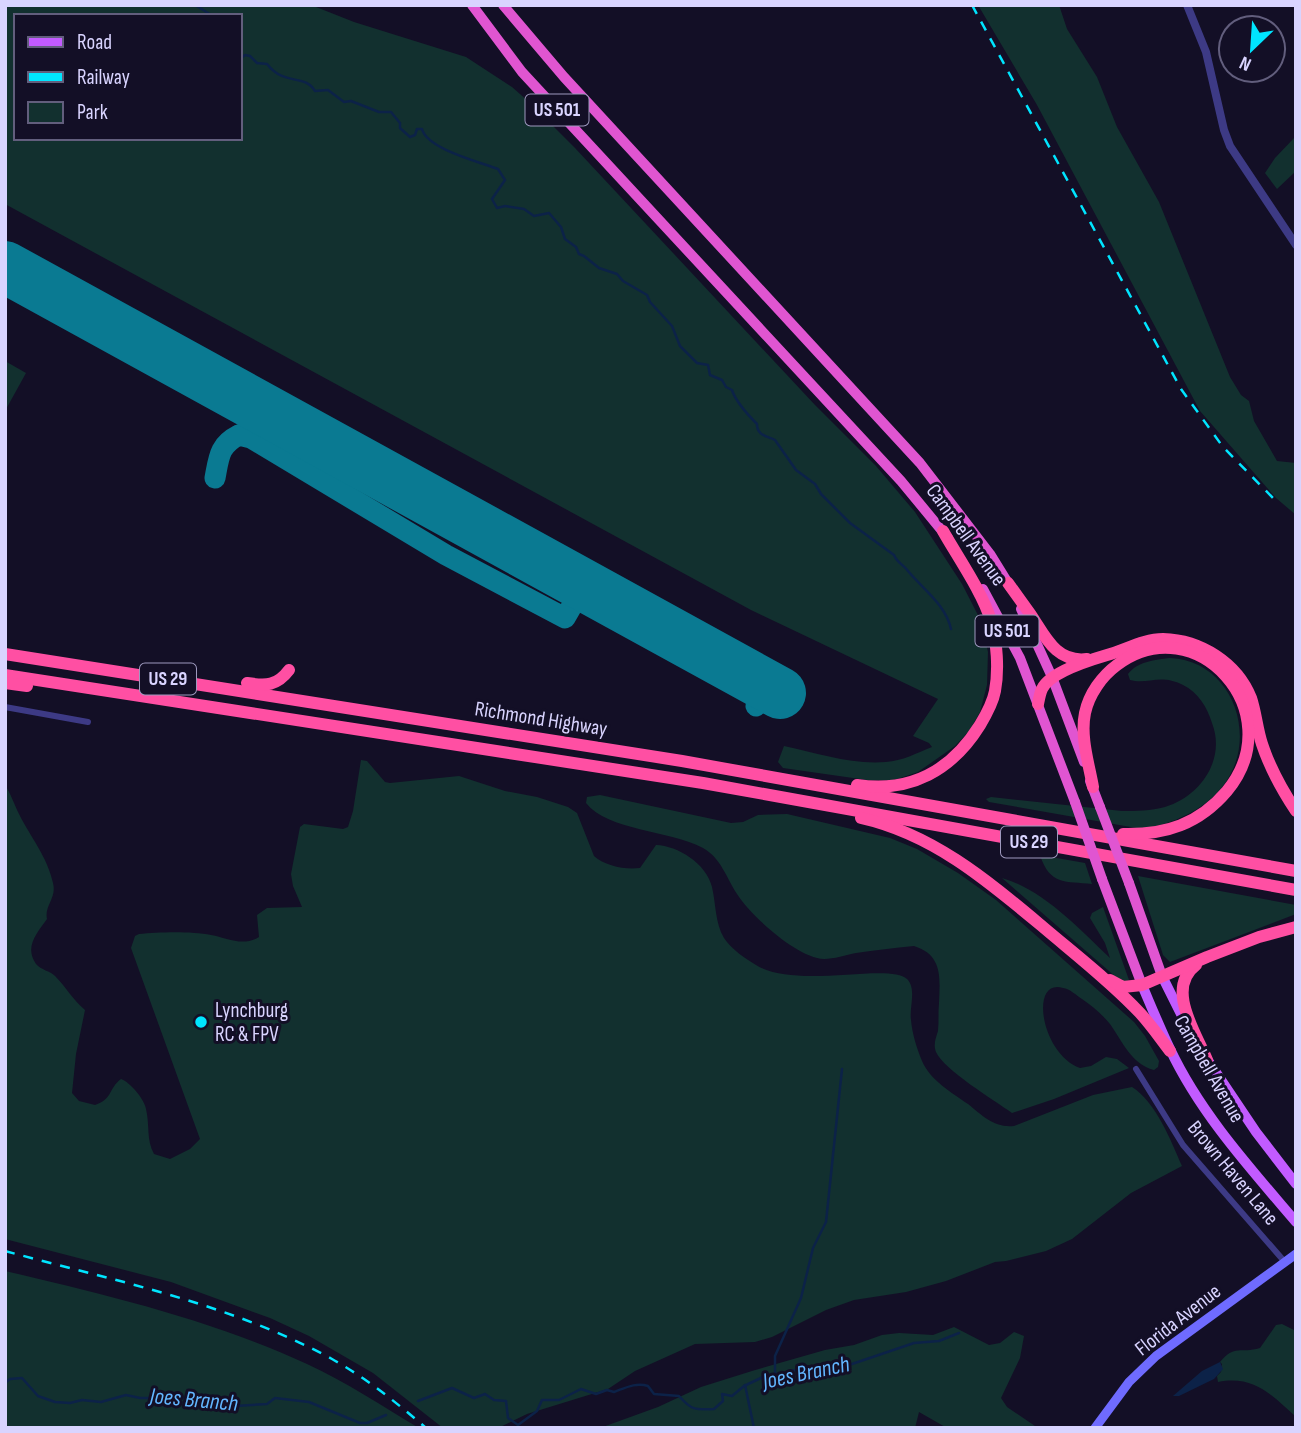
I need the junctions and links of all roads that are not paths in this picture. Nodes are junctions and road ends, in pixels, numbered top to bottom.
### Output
1 (472, 5) edge
2 (503, 5) edge
3 (1187, 5) edge
4 (1296, 245) edge
5 (943, 531) junction
6 (1008, 583) junction
7 (5, 654) edge
8 (1101, 657) junction
9 (50, 661) junction
10 (5, 675) edge
11 (1052, 677) junction
12 (5, 683) edge
13 (138, 695) junction
14 (320, 704) junction
15 (1038, 704) junction
16 (5, 707) edge
17 (88, 722) dead end
18 (810, 783) junction
19 (1093, 787) junction
20 (762, 793) junction
21 (1296, 811) edge
22 (1070, 831) junction
23 (1296, 871) edge
24 (1296, 890) edge
25 (1296, 927) edge
26 (1068, 948) junction
27 (1207, 957) junction
28 (1162, 976) junction
29 (1142, 985) junction
30 (1170, 1051) junction
31 (1208, 1060) junction
32 (1136, 1069) dead end
33 (1296, 1184) edge
34 (1296, 1222) edge
35 (1296, 1254) edge
36 (1284, 1261) junction
37 (1095, 1428) edge

1 - 5 highway, Campbell Avenue / US 501
2 - 6 highway, Campbell Avenue / US 501
3 - 4 street
5 - 15 highway, Campbell Avenue / US 501
5 - 18 highway
6 - 8 highway, US 501
6 - 11 highway, Campbell Avenue
7 - 9 highway, Richmond Highway / US 29
8 - 11 highway
8 - 21 highway, US 501
9 - 14 highway, Richmond Highway / US 29
9 - 14 highway
10 - 13 highway, Richmond Highway / US 29
11 - 15 highway
11 - 19 highway, Campbell Avenue
12 - 13 highway
13 - 20 highway, Richmond Highway / US 29
14 - 18 highway, Richmond Highway / US 29
15 - 29 highway, Campbell Avenue / US 501, bridge
16 - 17 street
18 - 22 highway, Richmond Highway / US 29
19 - 22 highway
19 - 28 highway, Campbell Avenue, bridge
20 - 24 highway, US 29
20 - 26 highway
22 - 23 highway, US 29
25 - 27 highway
26 - 29 highway
26 - 30 highway
27 - 28 highway
27 - 31 highway
28 - 29 highway
28 - 31 main road, Campbell Avenue
29 - 30 main road, Campbell Avenue
30 - 34 main road, Campbell Avenue
31 - 33 main road, Campbell Avenue
32 - 36 street, Brown Haven Lane
35 - 36 main road, Florida Avenue
36 - 37 main road, Florida Avenue

